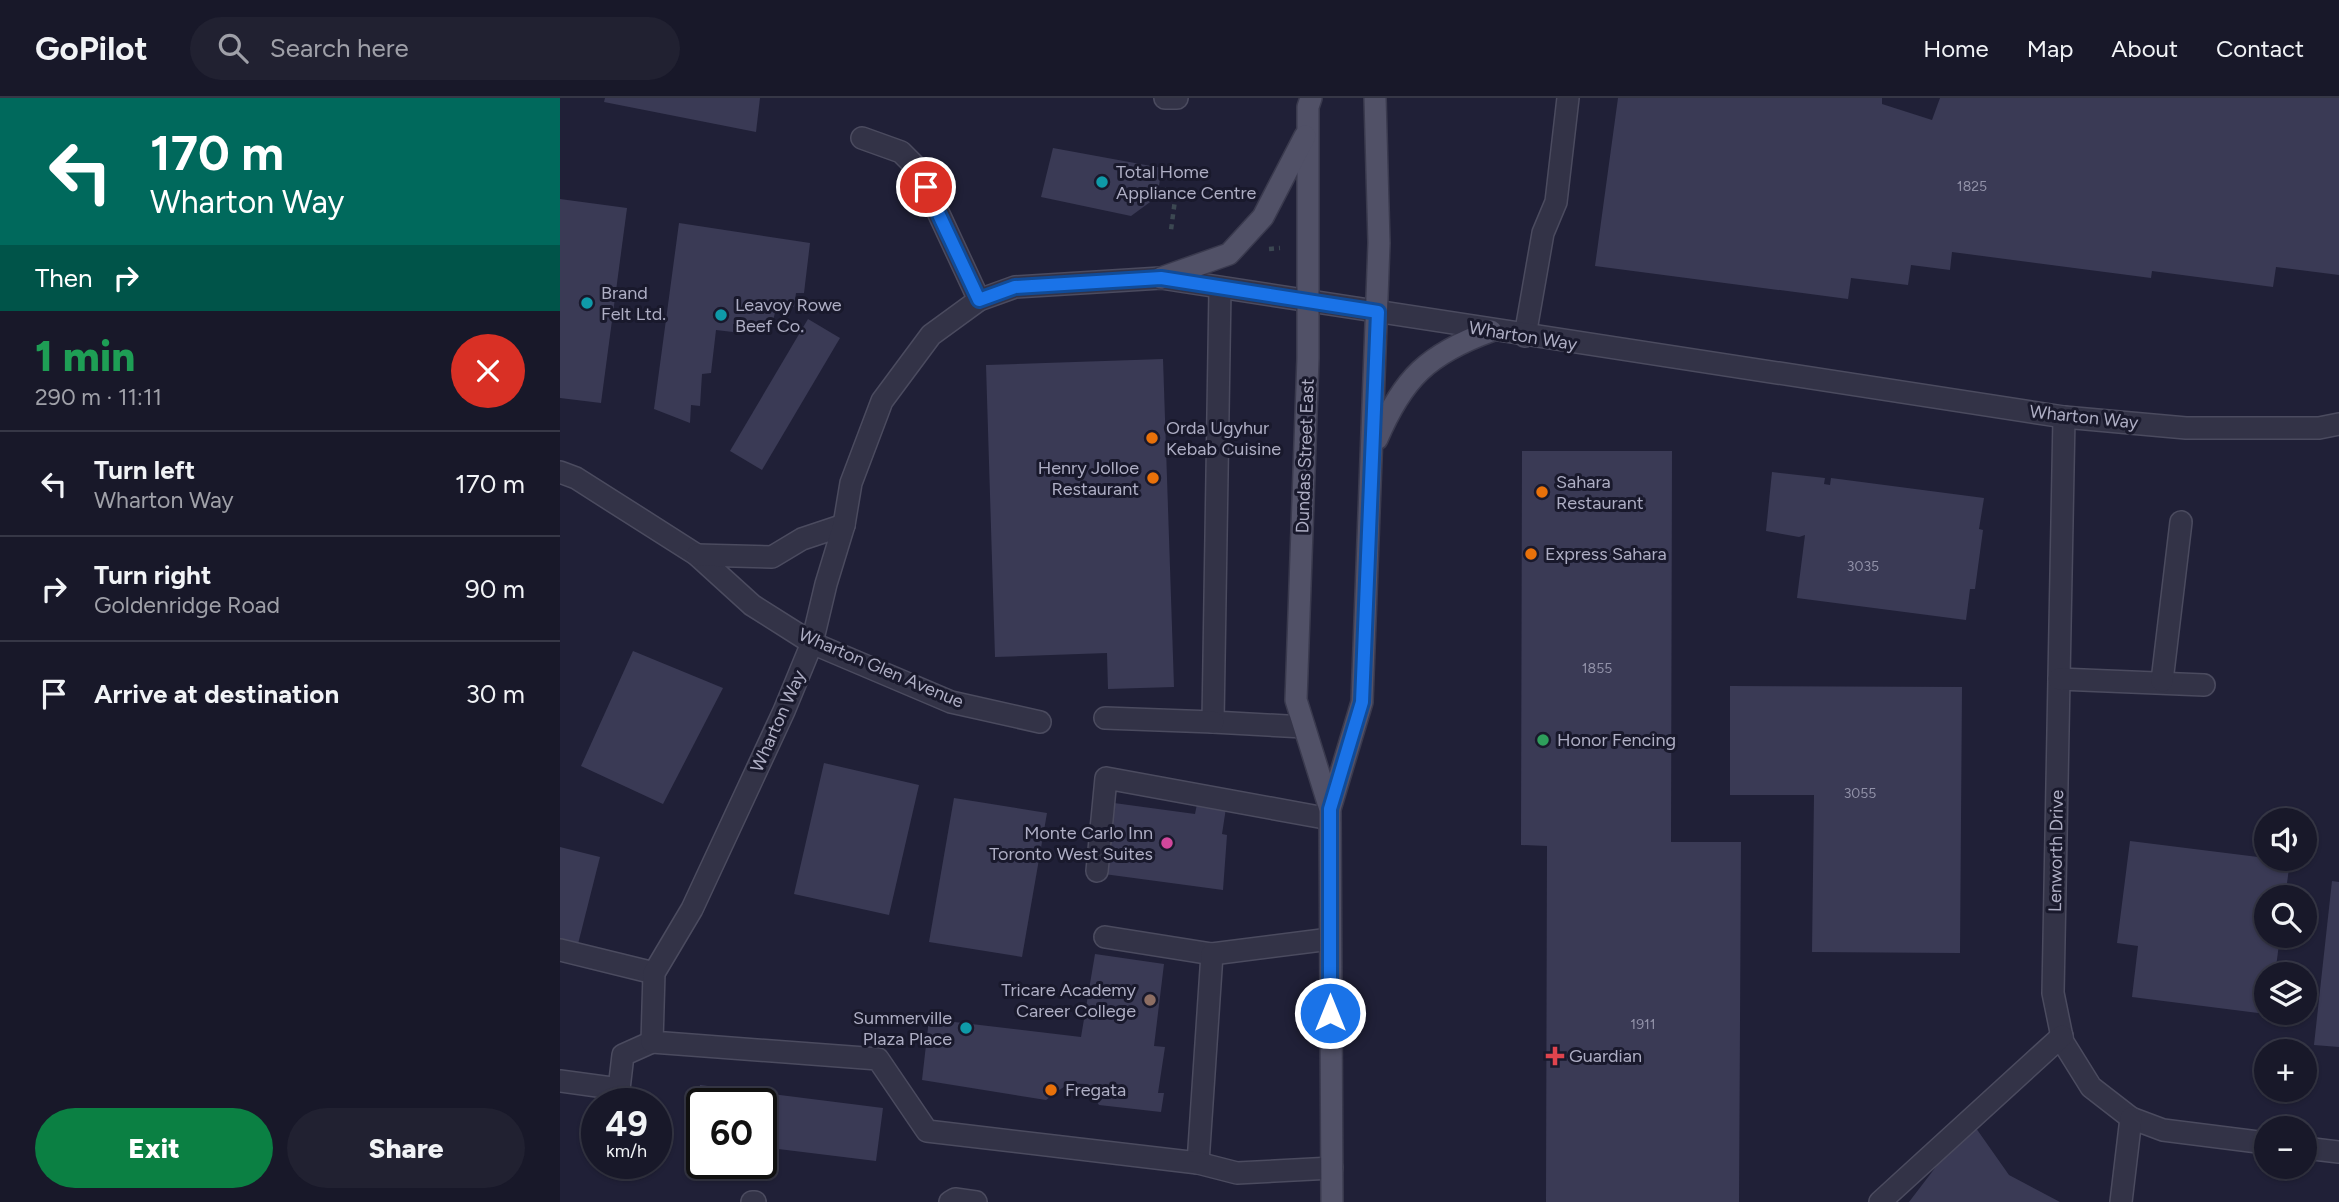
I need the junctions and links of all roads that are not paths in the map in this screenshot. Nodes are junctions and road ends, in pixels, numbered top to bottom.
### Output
1 (1165, 98) edge
2 (1177, 98) edge
3 (1311, 98) edge
4 (1375, 98) edge
5 (1568, 98) edge
6 (1308, 131) junction
7 (862, 138) dead end
8 (1161, 278) junction
9 (1220, 289) junction
10 (979, 300) junction
11 (1306, 302) junction
12 (1378, 312) junction
13 (1491, 331) junction
14 (1525, 336) junction
15 (2064, 417) junction
16 (2339, 424) edge
17 (1372, 451) junction
18 (560, 472) edge
19 (2181, 522) dead end
20 (844, 525) junction
21 (697, 555) junction
22 (812, 643) junction
23 (2059, 679) junction
24 (2162, 681) junction
25 (2204, 685) dead end
26 (1105, 718) dead end
27 (1040, 722) dead end
28 (1213, 722) junction
29 (1304, 727) junction
30 (1330, 814) junction
31 (1097, 871) dead end
32 (1105, 937) dead end
33 (1330, 939) junction
34 (560, 950) edge
35 (1212, 954) junction
36 (654, 974) junction
37 (2062, 1036) junction
38 (652, 1042) junction
39 (560, 1081) edge
40 (2131, 1118) junction
41 (2254, 1141) edge
42 (2317, 1149) edge
43 (2339, 1152) edge
44 (1198, 1163) junction
45 (1332, 1168) junction
46 (950, 1202) edge
47 (976, 1202) edge
48 (1332, 1202) edge
49 (1880, 1202) edge
50 (2120, 1202) edge

1 - 2 street
3 - 6 main road, Dundas Street East
4 - 12 main road, Dundas Street East
5 - 14 street
6 - 8 main road
6 - 11 main road, Dundas Street East
7 - 10 street
8 - 9 street, Wharton Way
8 - 10 street, Wharton Way
9 - 11 street, Wharton Way
9 - 28 street
10 - 20 street, Wharton Way
11 - 12 street, Wharton Way
11 - 29 main road, Dundas Street East
12 - 13 street, Wharton Way
12 - 17 main road, Dundas Street East
13 - 14 street, Wharton Way
13 - 17 main road
14 - 15 street, Wharton Way
15 - 16 street, Wharton Way
15 - 23 street, Lenworth Drive
17 - 30 main road, Dundas Street East
18 - 21 street, Wharton Glen Avenue
19 - 24 street
20 - 21 street
20 - 22 street, Wharton Way
21 - 22 street, Wharton Glen Avenue
22 - 27 street, Wharton Glen Avenue
22 - 36 street, Wharton Way
23 - 24 street
23 - 37 street, Lenworth Drive
24 - 25 street
26 - 28 street
28 - 29 street
29 - 30 main road, Dundas Street East
30 - 31 street
30 - 33 main road, Dundas Street East
32 - 35 street
33 - 35 street
33 - 45 main road, Dundas Street East
34 - 36 street
35 - 44 street
36 - 38 street
37 - 40 street, Lenworth Drive
37 - 49 street
38 - 39 street
38 - 44 street
40 - 41 street, Lenworth Drive
40 - 50 street
42 - 43 street
44 - 45 street
45 - 48 main road, Dundas Street East
46 - 47 street

